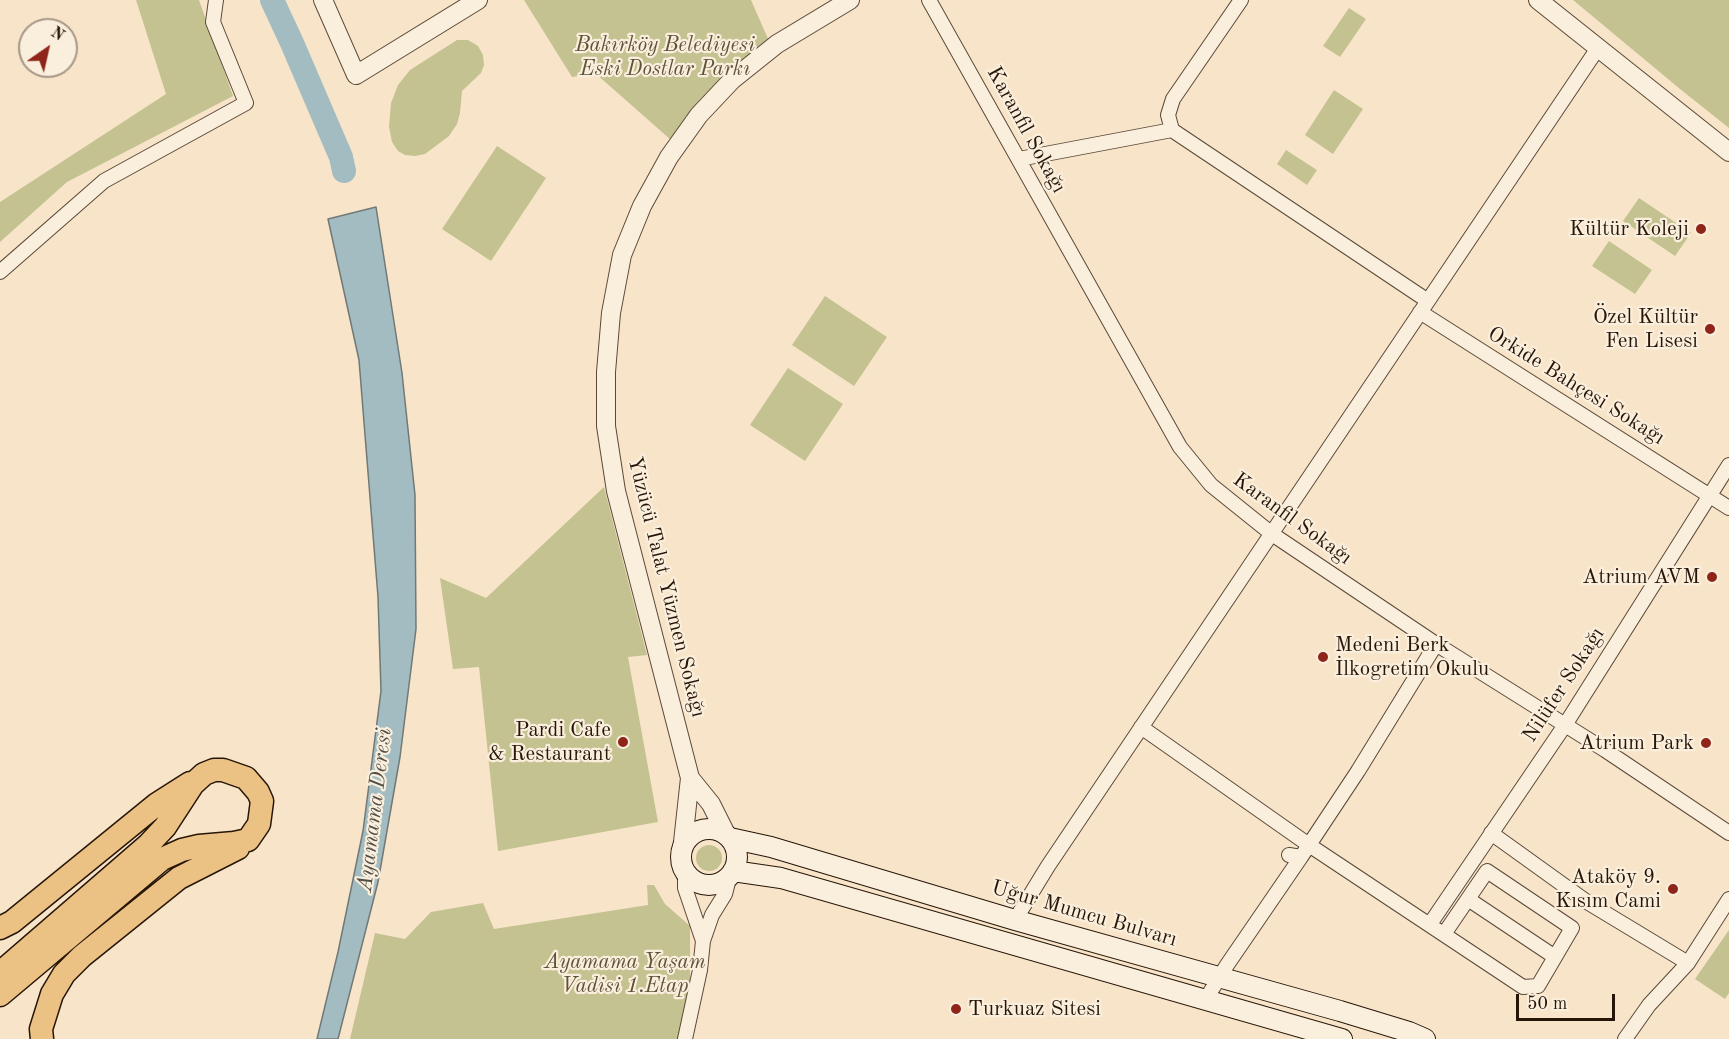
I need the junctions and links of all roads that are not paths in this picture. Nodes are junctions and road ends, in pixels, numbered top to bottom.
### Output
1 (216, 0) edge
2 (323, 0) edge
3 (478, 0) edge
4 (850, 0) edge
5 (929, 0) edge
6 (1241, 0) edge
7 (1538, 0) edge
8 (1598, 48) junction
9 (1172, 130) junction
10 (1729, 152) edge
11 (1018, 159) junction
12 (0, 272) edge
13 (1424, 307) junction
14 (1729, 465) edge
15 (1709, 495) junction
16 (1729, 508) edge
17 (1272, 534) junction
18 (1436, 644) junction
19 (1565, 725) junction
20 (1141, 727) junction
21 (204, 774) junction
22 (690, 778) junction
23 (1491, 833) junction
24 (1729, 833) edge
25 (728, 836) junction
26 (248, 840) junction
27 (1310, 845) junction
28 (682, 851) junction
29 (685, 872) junction
30 (732, 873) junction
31 (115, 887) junction
32 (1468, 899) junction
33 (1729, 899) edge
34 (1015, 920) junction
35 (1430, 924) junction
36 (0, 928) edge
37 (1444, 934) junction
38 (703, 941) junction
39 (1555, 957) junction
40 (1688, 963) junction
41 (0, 973) edge
42 (1220, 977) junction
43 (0, 994) edge
44 (1206, 999) junction
45 (42, 1039) edge
46 (685, 1039) edge
47 (1342, 1039) edge
48 (1425, 1039) edge
49 (1625, 1039) edge

1 - 12 street
2 - 3 street
4 - 22 street, Yüzücü Talat Yüzmen Sokağı
5 - 11 street, Karanfil Sokağı
6 - 9 street
7 - 8 street
8 - 10 street
8 - 13 street
9 - 11 street
9 - 13 street
11 - 17 street, Karanfil Sokağı
13 - 15 street, Orkide Bahçesi Sokağı
13 - 17 street
14 - 15 street, Nilüfer Sokağı
15 - 16 street, Orkide Bahçesi Sokağı
15 - 19 street, Nilüfer Sokağı
17 - 18 street, Karanfil Sokağı
17 - 20 street
18 - 19 street, Karanfil Sokağı
18 - 27 street
19 - 23 street, Nilüfer Sokağı
19 - 24 street, Karanfil Sokağı
20 - 27 street
20 - 34 street
21 - 26 main road
21 - 31 main road
21 - 36 main road
22 - 25 street
22 - 28 street
23 - 35 street, Nilüfer Sokağı
23 - 40 street
25 - 28 main road
25 - 30 main road
25 - 34 main road, Uğur Mumcu Bulvarı
26 - 31 main road
26 - 45 main road
27 - 35 street
27 - 42 street
28 - 29 main road
29 - 30 main road
29 - 38 street
30 - 38 street
30 - 44 main road
31 - 41 main road
31 - 43 main road
32 - 37 street
32 - 39 street
32 - 39 street
33 - 40 street
34 - 42 main road, Uğur Mumcu Bulvarı
35 - 37 street
37 - 39 street
38 - 46 street
40 - 49 street
42 - 44 street
42 - 48 main road, Uğur Mumcu Bulvarı
44 - 47 main road

